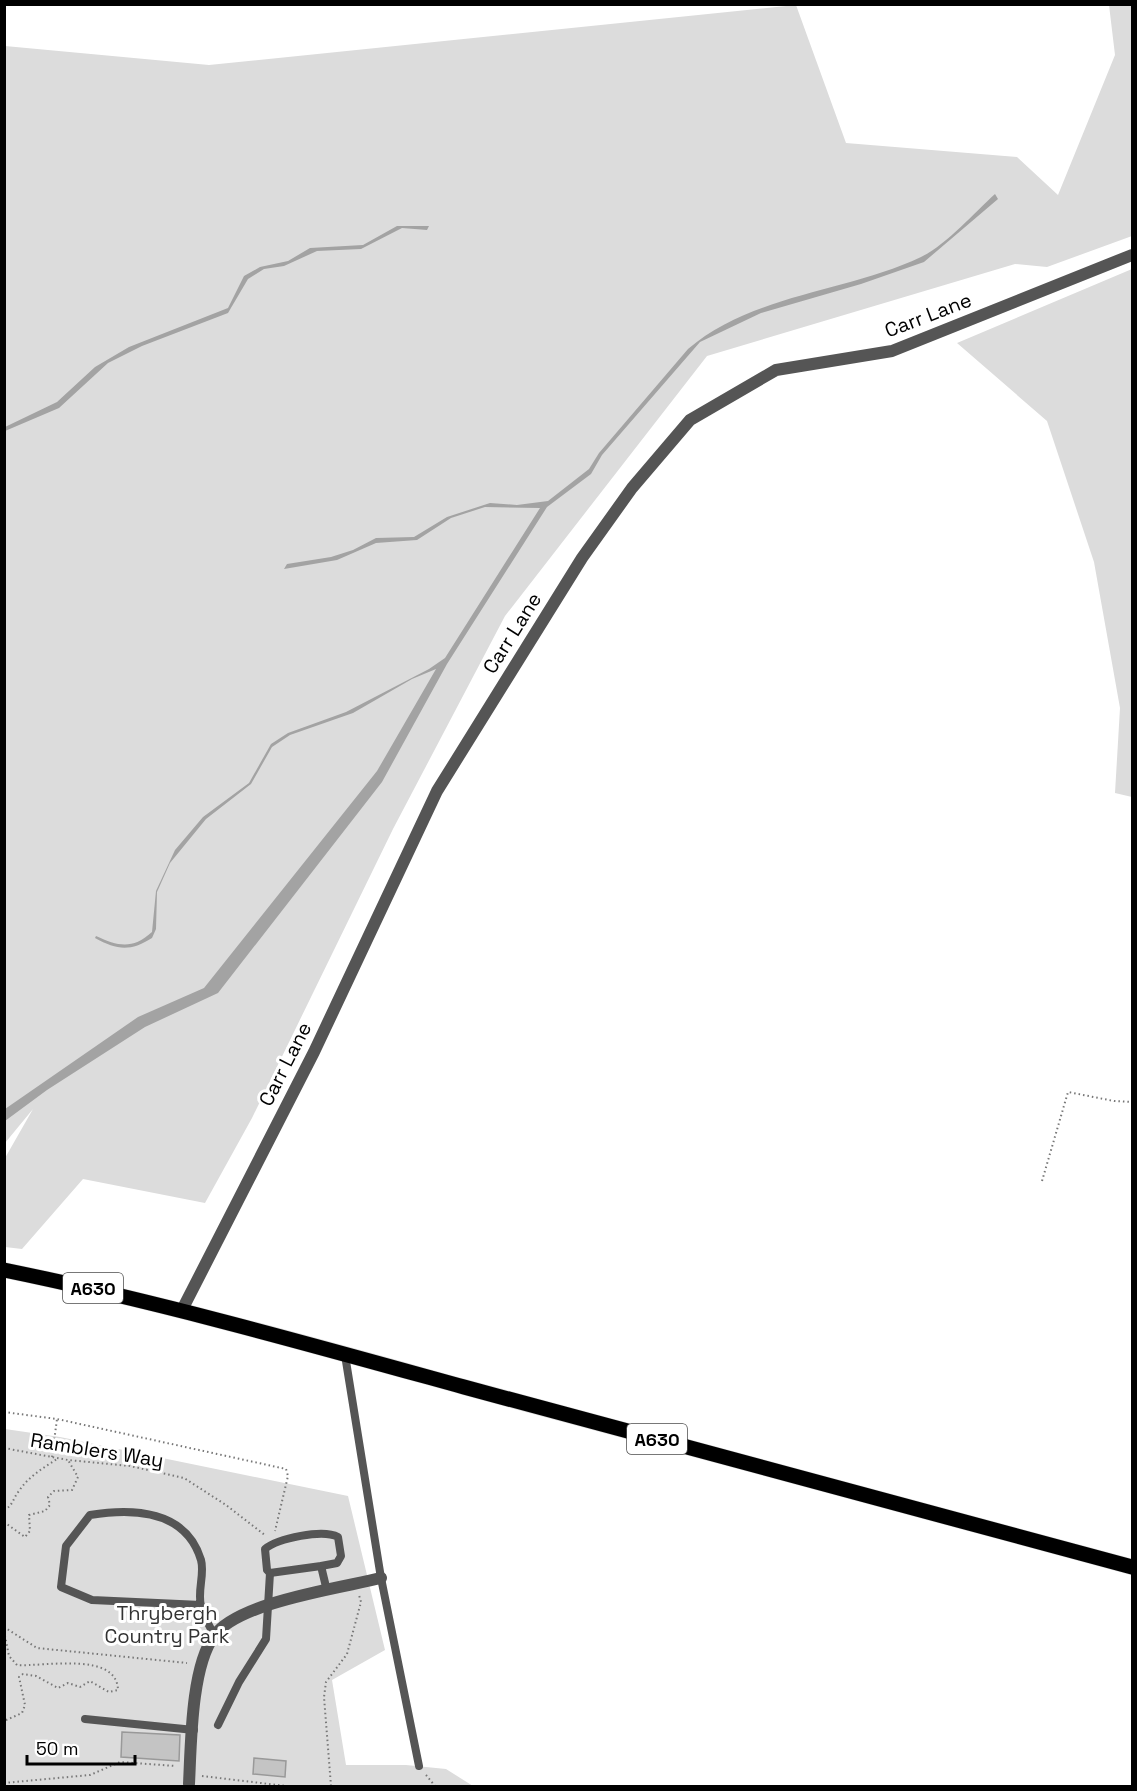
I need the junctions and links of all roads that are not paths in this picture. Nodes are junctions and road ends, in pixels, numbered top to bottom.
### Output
1 (1132, 255) edge
2 (4, 1270) edge
3 (182, 1310) junction
4 (344, 1352) junction
5 (321, 1566) junction
6 (1132, 1567) edge
7 (270, 1573) junction
8 (381, 1578) junction
9 (327, 1591) junction
10 (201, 1605) junction
11 (270, 1605) junction
12 (214, 1635) junction
13 (85, 1719) dead end
14 (218, 1725) dead end
15 (194, 1730) junction
16 (419, 1766) road end
17 (189, 1782) edge

1 - 3 street, Carr Lane
2 - 3 main road, A630
3 - 4 main road, A630
4 - 6 main road, A630
4 - 8 lane
5 - 7 lane
5 - 7 lane
5 - 9 lane
7 - 11 lane
8 - 9 street
8 - 16 lane
9 - 11 street
10 - 10 lane
10 - 12 lane
11 - 12 street
11 - 14 lane
12 - 15 street
13 - 15 lane
15 - 17 street

